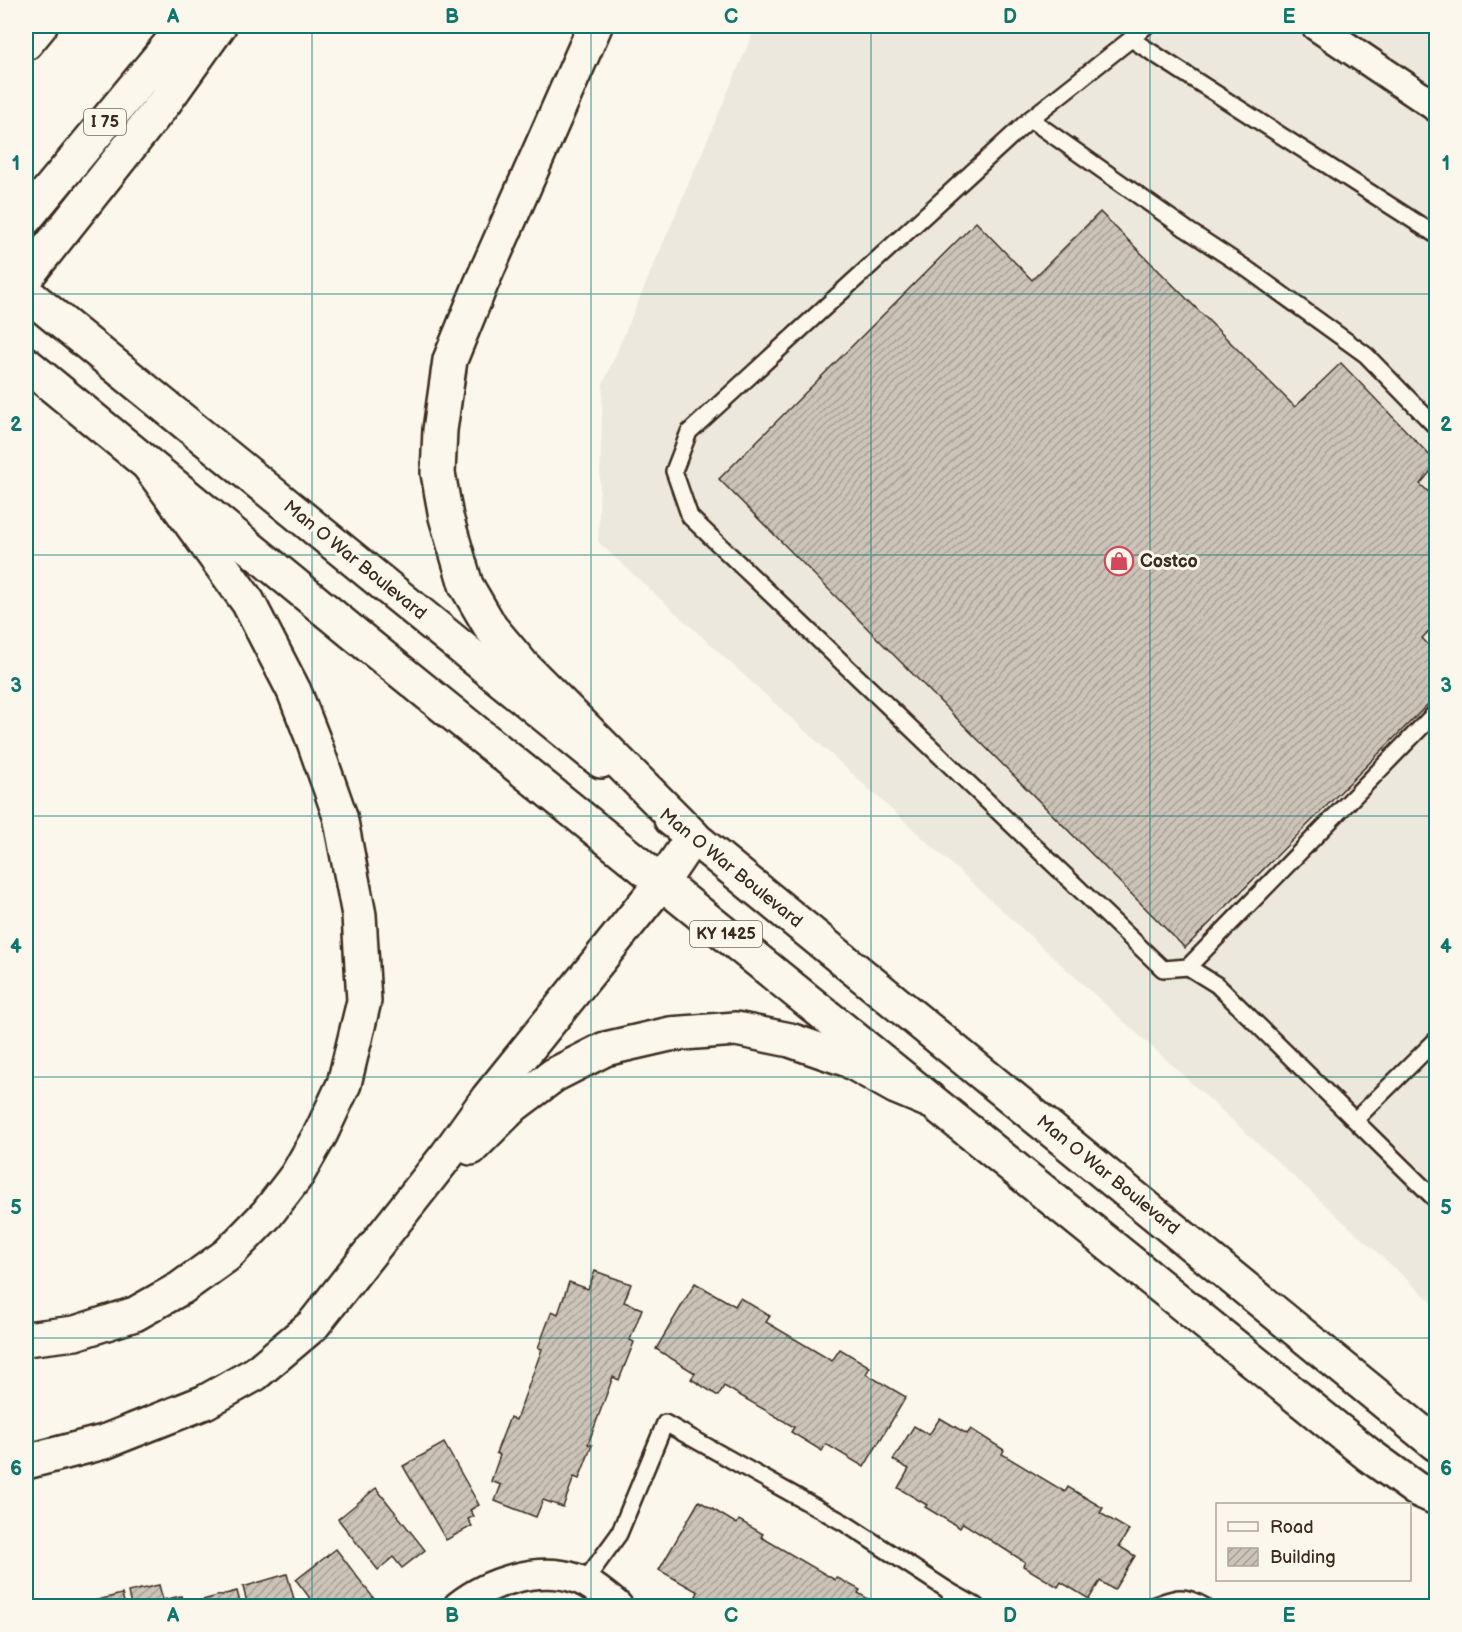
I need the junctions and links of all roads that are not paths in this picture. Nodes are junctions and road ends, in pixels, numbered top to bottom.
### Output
1 (40, 26) edge
2 (185, 26) edge
3 (219, 26) edge
4 (595, 26) edge
5 (1146, 26) edge
6 (1316, 26) edge
7 (1131, 39) junction
8 (26, 44) edge
9 (1437, 107) edge
10 (1030, 119) junction
11 (26, 218) edge
12 (1437, 235) edge
13 (26, 277) edge
14 (26, 293) edge
15 (32, 369) edge
16 (1437, 427) edge
17 (150, 467) junction
18 (1437, 712) edge
19 (693, 836) junction
20 (662, 882) junction
21 (1188, 967) junction
22 (1437, 1040) edge
23 (932, 1102) junction
24 (1355, 1120) junction
25 (1437, 1200) edge
26 (396, 1220) junction
27 (26, 1339) edge
28 (1437, 1444) edge
29 (26, 1461) edge
30 (1437, 1498) edge
31 (584, 1582) junction
32 (951, 1599) edge
33 (458, 1606) edge
34 (618, 1606) edge
35 (976, 1606) edge
36 (1152, 1606) edge
37 (1204, 1606) edge

1 - 8 main road
2 - 11 main road, I 75
3 - 13 main road
4 - 19 main road
5 - 7 lane
6 - 9 street
7 - 10 lane
7 - 12 lane
10 - 16 lane
10 - 21 lane
14 - 19 main road, Man O War Boulevard / KY 1425
15 - 17 main road, KY 1425
17 - 20 main road, KY 1425
17 - 27 main road
18 - 21 lane
19 - 20 main road
19 - 28 main road, Man O War Boulevard / KY 1425
20 - 23 main road, KY 1425
20 - 26 main road
21 - 24 lane
22 - 24 lane
23 - 26 main road
23 - 30 main road, KY 1425
24 - 25 lane
26 - 29 main road
31 - 32 lane
31 - 33 street
31 - 34 street
32 - 35 lane
36 - 37 lane

